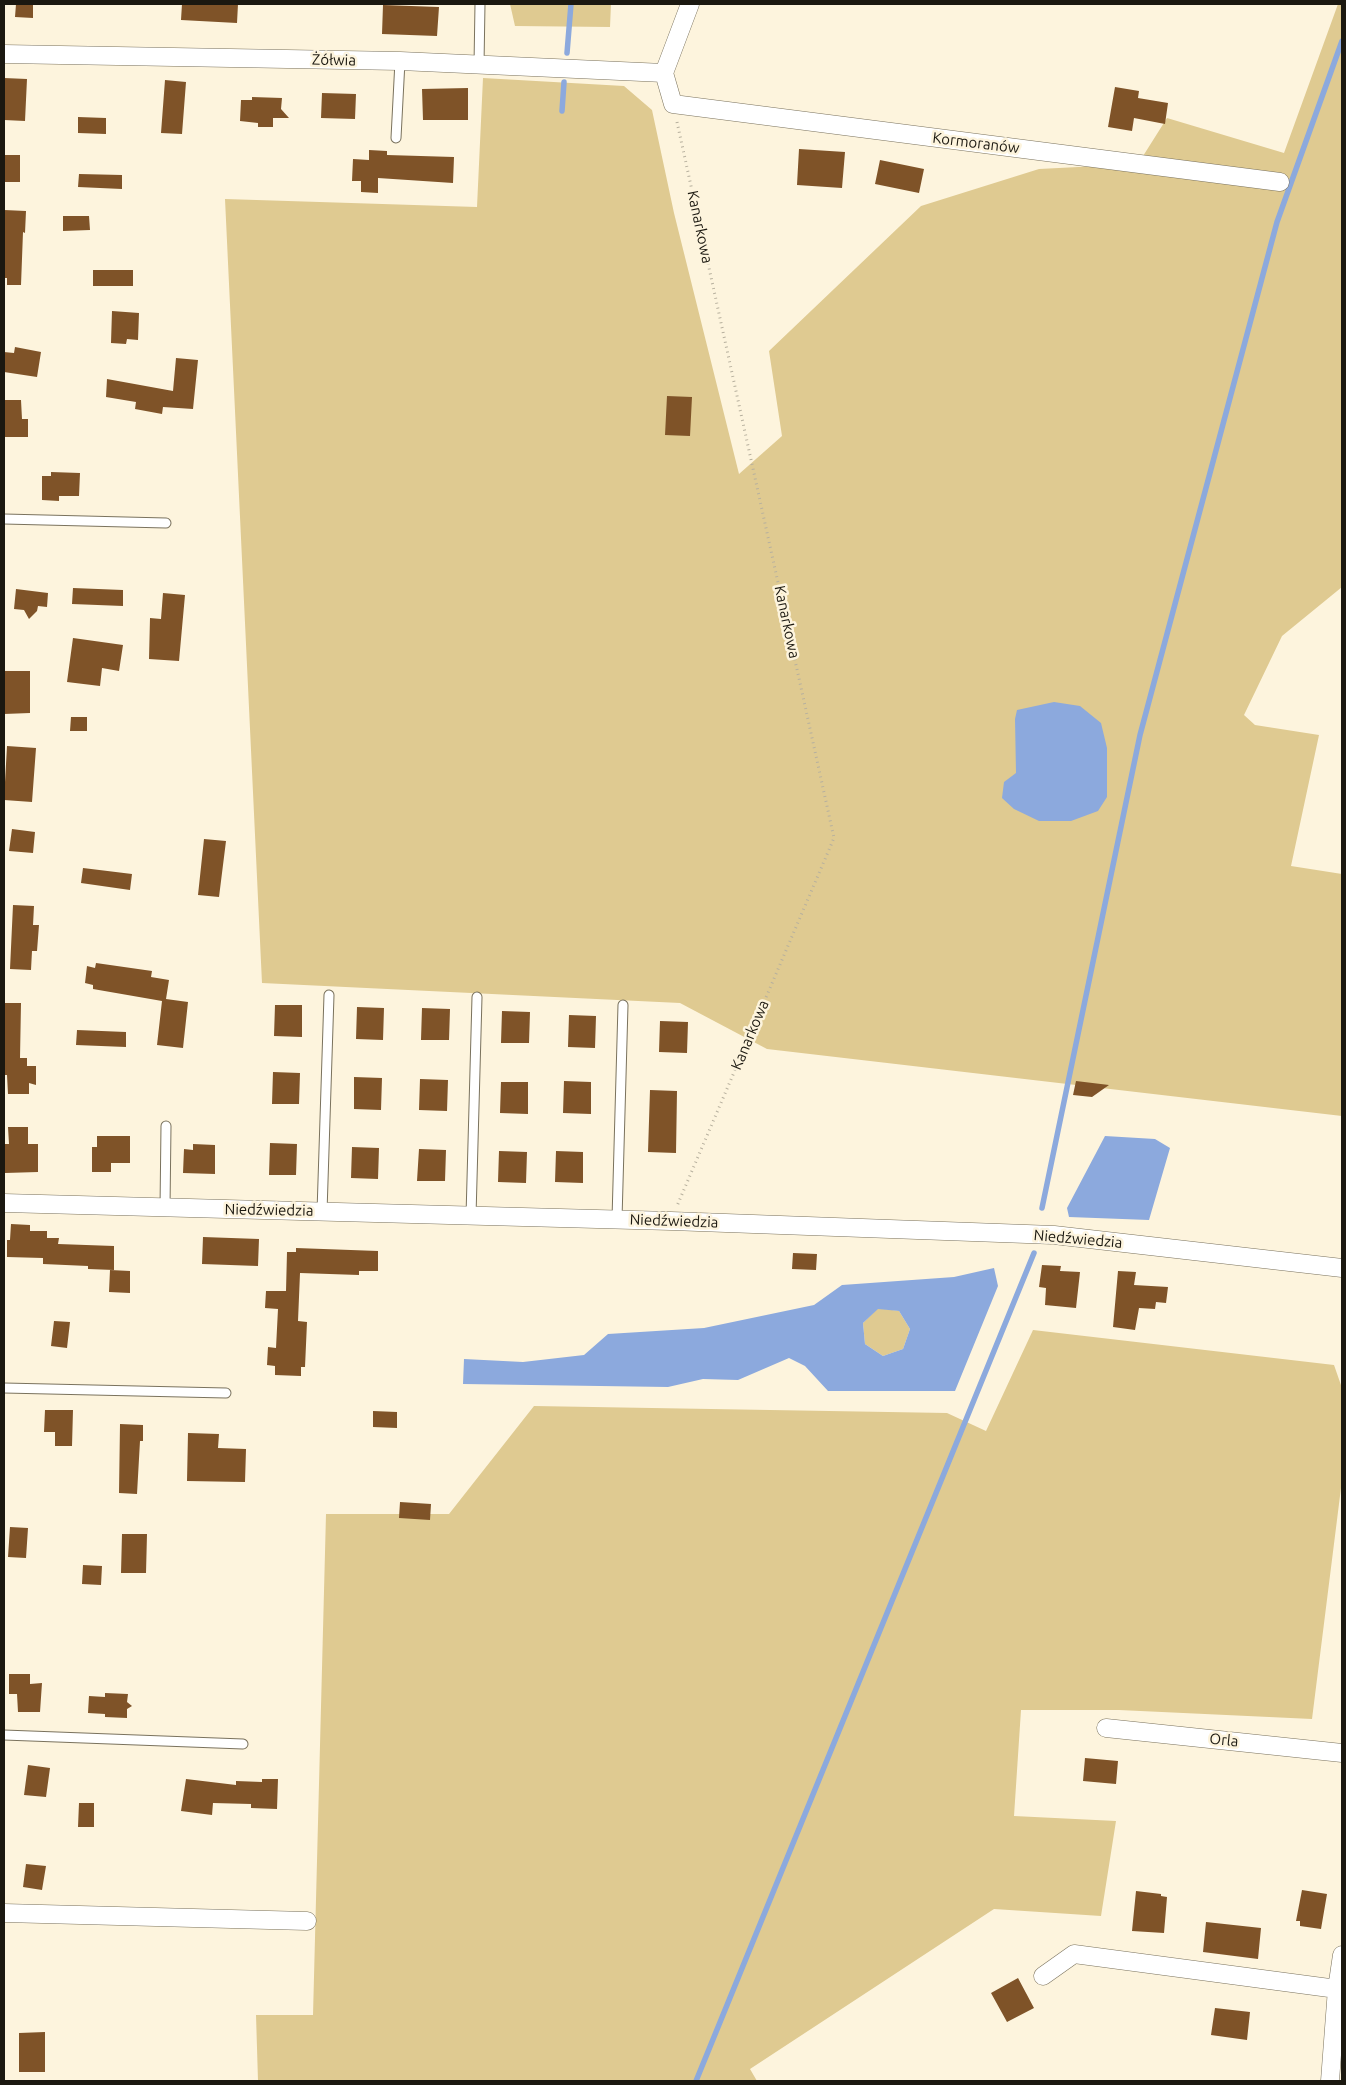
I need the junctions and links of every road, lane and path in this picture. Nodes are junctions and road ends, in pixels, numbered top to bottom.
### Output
1 (480, 4) edge
2 (690, 4) edge
3 (4, 54) edge
4 (400, 62) junction
5 (479, 65) junction
6 (664, 73) junction
7 (673, 104) junction
8 (396, 138) dead end
9 (1280, 182) dead end
10 (4, 519) edge
11 (166, 523) dead end
12 (329, 995) dead end
13 (476, 997) dead end
14 (623, 1005) dead end
15 (166, 1126) dead end
16 (4, 1203) edge
17 (165, 1208) junction
18 (322, 1212) junction
19 (472, 1216) junction
20 (617, 1219) junction
21 (670, 1221) junction
22 (1342, 1268) edge
23 (4, 1388) edge
24 (226, 1393) dead end
25 (1106, 1728) dead end
26 (4, 1735) edge
27 (243, 1744) dead end
28 (1342, 1753) edge
29 (4, 1913) edge
30 (307, 1921) dead end
31 (1342, 1955) edge
32 (1043, 1976) dead end
33 (1338, 1989) junction
34 (1330, 2081) edge

1 - 5 lane
2 - 6 street
3 - 4 street, Żółwia
4 - 5 street, Żółwia
4 - 8 lane
5 - 6 street, Żółwia
6 - 7 street
7 - 9 street, Kormoranów
7 - 21 path, Kanarkowa
10 - 11 lane
12 - 18 lane
13 - 19 lane
14 - 20 lane
15 - 17 lane
16 - 17 street, Niedźwiedzia
17 - 18 street, Niedźwiedzia
18 - 19 street, Niedźwiedzia
19 - 20 street, Niedźwiedzia
20 - 21 street, Niedźwiedzia
21 - 22 street, Niedźwiedzia
23 - 24 lane
25 - 28 street, Orla
26 - 27 lane
29 - 30 street
31 - 33 street
32 - 33 street
33 - 34 street

